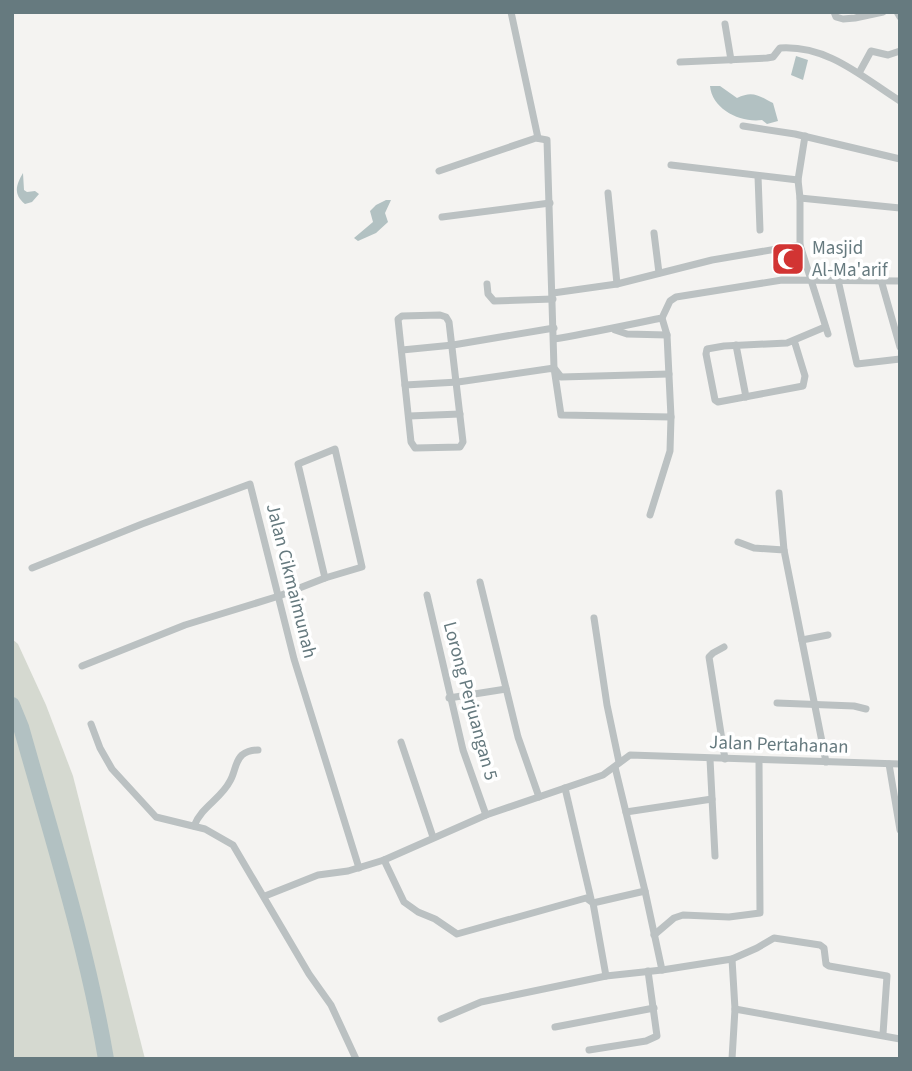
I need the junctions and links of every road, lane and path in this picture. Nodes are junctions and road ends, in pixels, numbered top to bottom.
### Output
1 (512, 12) edge
2 (834, 12) edge
3 (883, 12) edge
4 (898, 12) edge
5 (900, 18) edge
6 (725, 24) dead end
7 (900, 51) edge
8 (731, 60) junction
9 (680, 62) dead end
10 (859, 73) junction
11 (900, 102) edge
12 (743, 126) dead end
13 (805, 136) junction
14 (538, 138) junction
15 (900, 159) edge
16 (671, 165) dead end
17 (439, 172) dead end
18 (758, 176) junction
19 (797, 180) junction
20 (608, 193) dead end
21 (800, 198) junction
22 (550, 204) junction
23 (900, 208) edge
24 (442, 217) dead end
25 (760, 230) dead end
26 (654, 233) dead end
27 (800, 246) junction
28 (659, 273) junction
29 (810, 279) junction
30 (838, 280) junction
31 (881, 281) junction
32 (900, 281) edge
33 (487, 284) dead end
34 (617, 284) junction
35 (553, 296) junction
36 (662, 318) junction
37 (554, 328) junction
38 (614, 329) junction
39 (667, 335) junction
40 (554, 339) junction
41 (794, 340) junction
42 (453, 345) junction
43 (736, 345) junction
44 (900, 347) edge
45 (402, 351) junction
46 (900, 359) edge
47 (554, 368) junction
48 (669, 374) junction
49 (456, 382) junction
50 (405, 385) junction
51 (746, 397) junction
52 (460, 414) junction
53 (409, 416) junction
54 (671, 417) junction
55 (779, 493) dead end
56 (650, 515) dead end
57 (738, 542) dead end
58 (784, 550) junction
59 (32, 568) dead end
60 (325, 578) junction
61 (480, 582) dead end
62 (426, 595) dead end
63 (279, 596) junction
64 (594, 618) dead end
65 (828, 635) dead end
66 (802, 640) junction
67 (724, 647) dead end
68 (82, 666) dead end
69 (506, 689) junction
70 (449, 698) junction
71 (777, 703) dead end
72 (816, 706) junction
73 (866, 709) dead end
74 (91, 724) dead end
75 (401, 742) dead end
76 (258, 750) dead end
77 (710, 759) junction
78 (725, 759) junction
79 (759, 760) junction
80 (826, 762) junction
81 (617, 764) junction
82 (889, 764) junction
83 (900, 764) edge
84 (565, 788) junction
85 (539, 797) junction
86 (712, 799) junction
87 (626, 812) junction
88 (486, 815) junction
89 (194, 826) junction
90 (900, 830) edge
91 (433, 837) junction
92 (715, 856) dead end
93 (384, 860) junction
94 (359, 869) junction
95 (645, 891) junction
96 (265, 896) junction
97 (592, 901) junction
98 (654, 934) junction
99 (732, 959) junction
100 (662, 970) junction
101 (649, 971) junction
102 (606, 976) junction
103 (654, 1009) junction
104 (735, 1009) junction
105 (441, 1019) dead end
106 (555, 1027) dead end
107 (883, 1034) junction
108 (900, 1039) edge
109 (356, 1059) edge
110 (599, 1059) edge
111 (732, 1059) edge

1 - 14 street
2 - 3 street
4 - 5 street
6 - 8 street
7 - 10 street
8 - 9 street
8 - 10 street
10 - 11 street
12 - 13 street
13 - 15 street
13 - 19 street
14 - 17 street
14 - 22 street
16 - 18 street
18 - 19 street
18 - 25 street
19 - 21 street
20 - 34 street
21 - 23 street
21 - 27 street
22 - 24 street
22 - 35 street
26 - 28 street
27 - 28 street
27 - 29 street
28 - 34 street
29 - 30 street
29 - 36 street
29 - 41 street
30 - 31 street
30 - 46 street
31 - 32 street
31 - 44 street
33 - 35 street
34 - 35 street
35 - 37 street
36 - 38 street
36 - 39 street
37 - 40 street
37 - 42 street
38 - 39 street
38 - 40 street
39 - 48 street
40 - 47 street
41 - 43 street
41 - 51 street
42 - 45 street
42 - 45 street
42 - 49 street
43 - 51 street
43 - 51 street
45 - 50 street
47 - 48 street
47 - 49 street
47 - 54 street
48 - 54 street
49 - 50 street
49 - 52 street
50 - 53 street
52 - 53 street
52 - 53 street
54 - 56 street
55 - 58 street
57 - 58 street
58 - 66 street
59 - 63 street, Jalan Cikmaimunah
60 - 60 street
60 - 63 street
61 - 69 street
62 - 70 street, Lorong Perjuangan 5
63 - 68 street
63 - 94 street, Jalan Cikmaimunah
64 - 81 street
65 - 66 street
66 - 72 street
67 - 78 street
69 - 70 street
69 - 85 street
70 - 88 street, Lorong Perjuangan 5
71 - 72 street
72 - 73 street
72 - 80 street
74 - 89 street
75 - 91 street
76 - 89 street
77 - 78 street, Jalan Pertahanan
77 - 81 street, Jalan Pertahanan
77 - 86 street
78 - 79 street, Jalan Pertahanan
79 - 80 street, Jalan Pertahanan
79 - 98 street
80 - 82 street, Jalan Pertahanan
81 - 84 street, Jalan Pertahanan
81 - 87 street
82 - 83 street, Jalan Pertahanan
82 - 90 street
84 - 85 street, Jalan Pertahanan
84 - 97 street
85 - 88 street, Jalan Pertahanan
86 - 87 street
86 - 92 street
87 - 95 street
88 - 91 street, Jalan Pertahanan
89 - 96 street
91 - 93 street, Jalan Pertahanan
93 - 94 street, Jalan Pertahanan
93 - 97 street
94 - 96 street, Jalan Pertahanan
95 - 97 street
95 - 98 street
96 - 109 street
97 - 102 street
98 - 100 street
99 - 100 street
99 - 104 street
99 - 107 street
100 - 101 street
101 - 102 street
101 - 103 street
102 - 105 street
103 - 106 street
103 - 110 street
104 - 107 street
104 - 111 street
107 - 108 street

